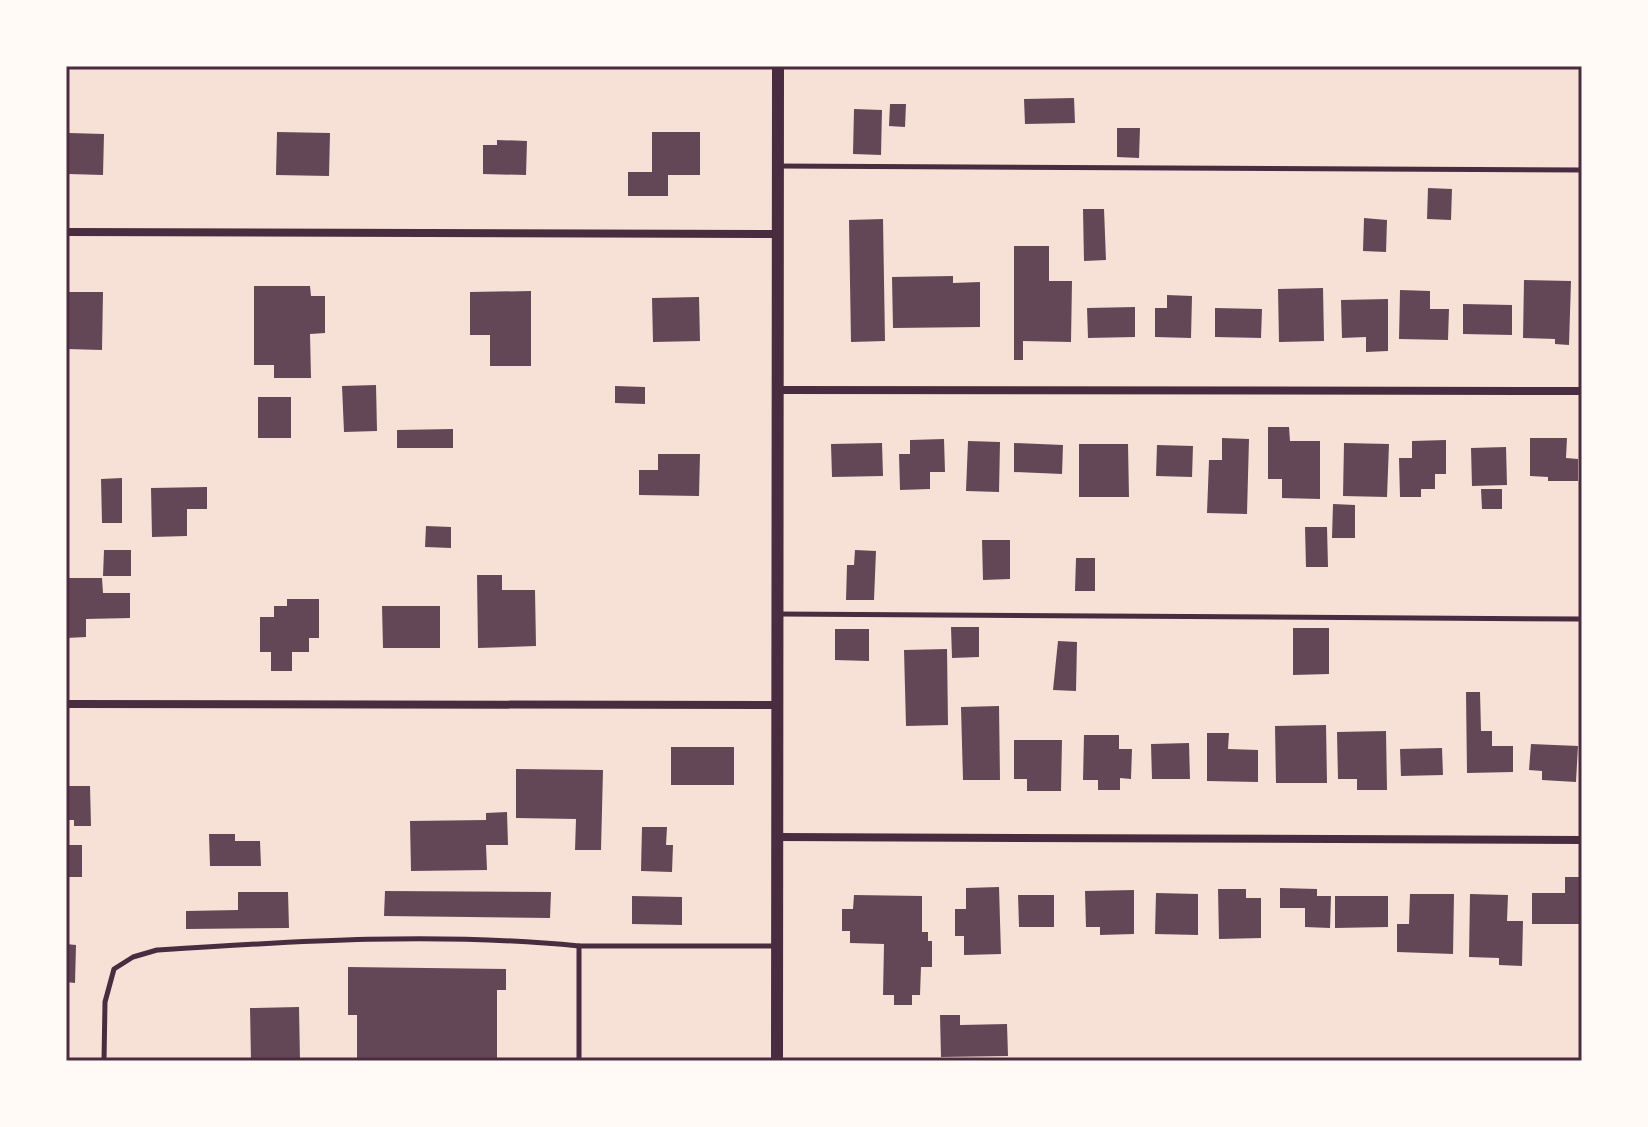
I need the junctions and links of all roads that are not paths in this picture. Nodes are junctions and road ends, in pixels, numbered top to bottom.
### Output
1 (778, 66) edge
2 (776, 166) junction
3 (1582, 170) edge
4 (66, 232) edge
5 (777, 234) junction
6 (778, 390) junction
7 (1582, 391) edge
8 (776, 614) junction
9 (1582, 619) edge
10 (66, 704) edge
11 (776, 705) junction
12 (777, 837) junction
13 (1582, 840) edge
14 (579, 946) junction
15 (777, 946) junction
16 (104, 1061) edge
17 (579, 1061) edge
18 (777, 1061) edge

1 - 2 street
2 - 3 lane
2 - 5 street
4 - 5 street
5 - 6 street
6 - 7 street
6 - 8 street
8 - 9 lane
8 - 11 street
10 - 11 street
11 - 12 street
12 - 13 street
12 - 15 street
14 - 15 lane
14 - 16 lane
14 - 17 lane
15 - 18 street

